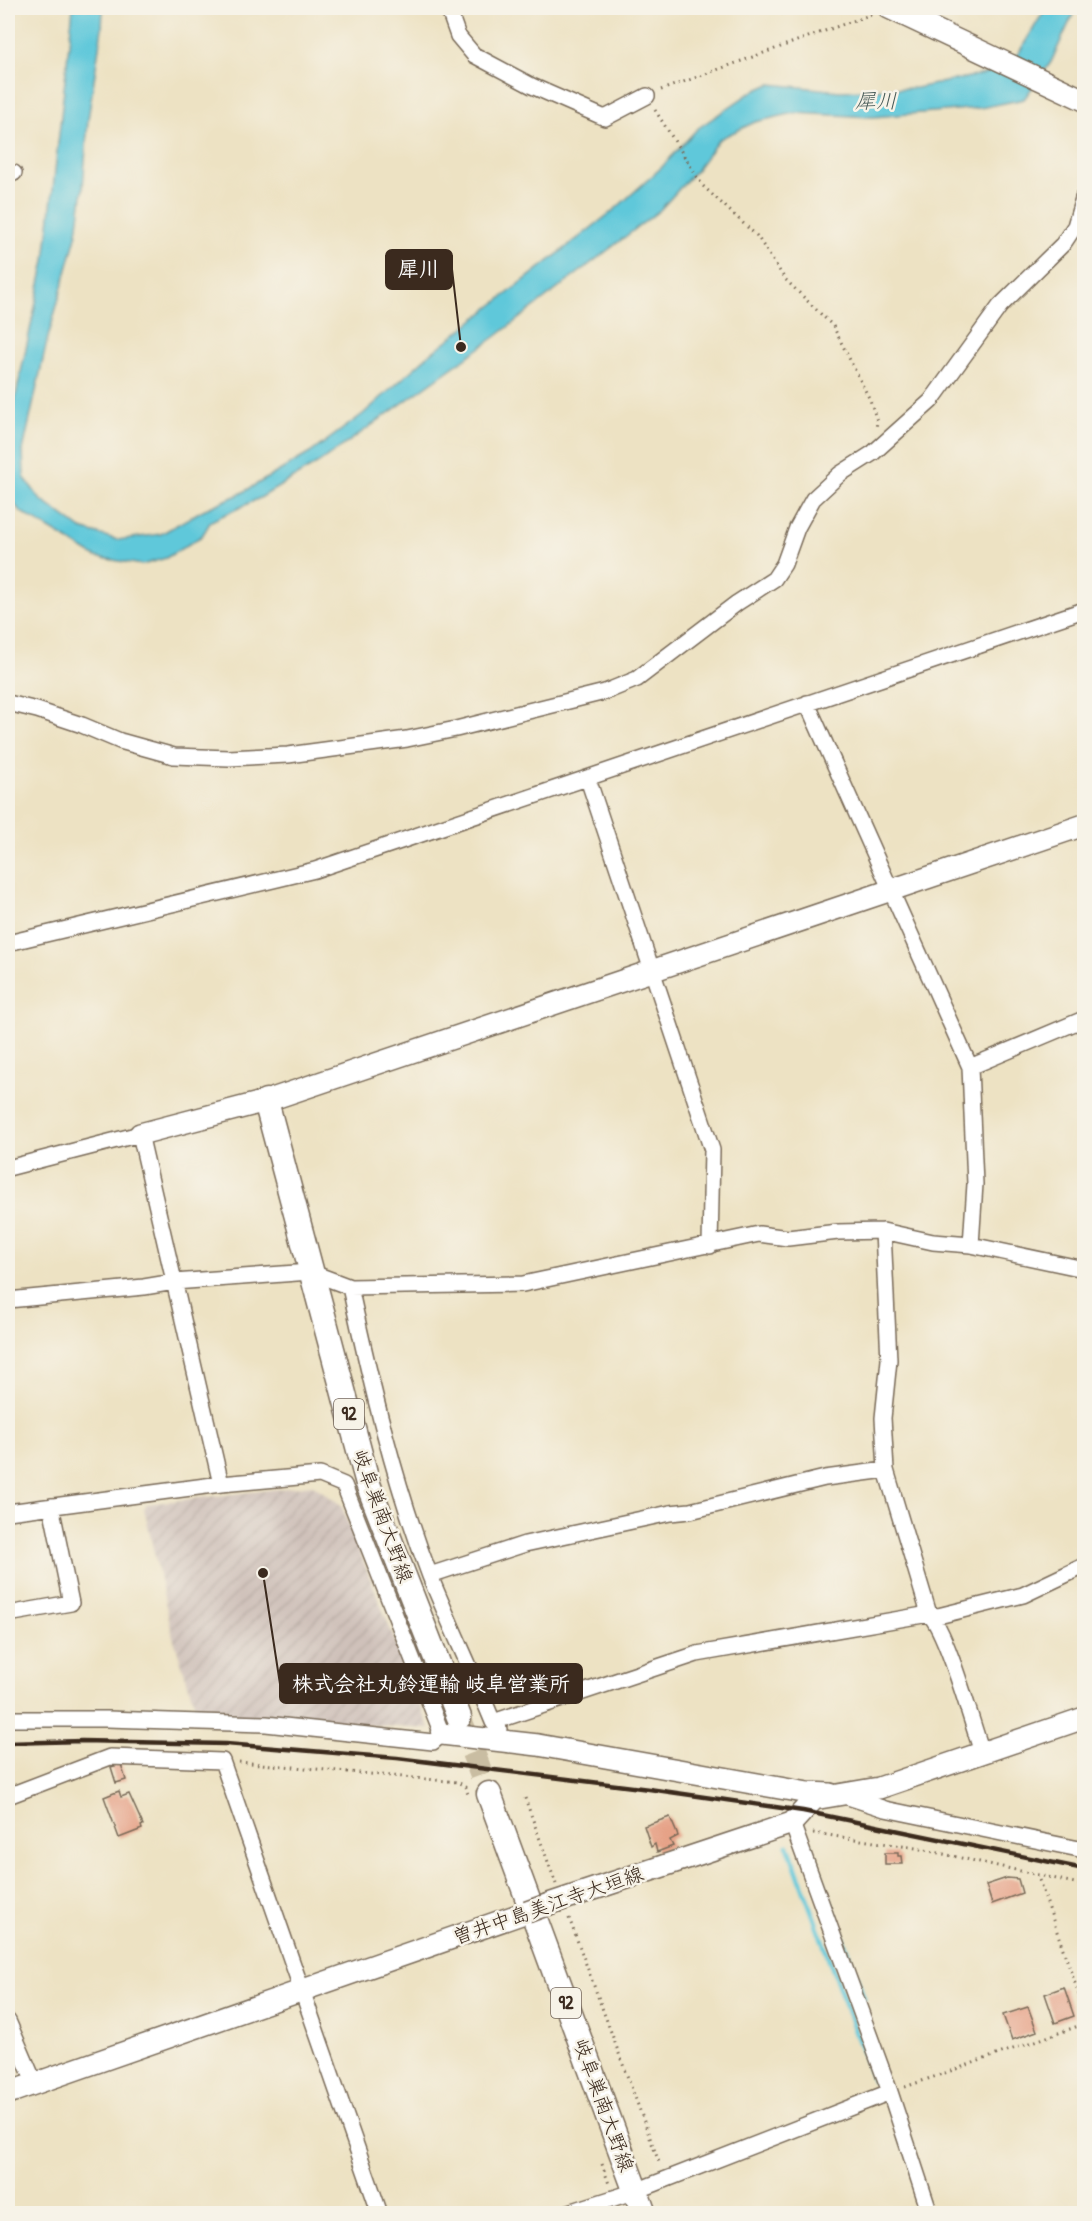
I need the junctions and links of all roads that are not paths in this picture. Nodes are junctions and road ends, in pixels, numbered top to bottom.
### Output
1 (448, 8) edge
2 (883, 10) edge
3 (647, 96) road end
4 (1084, 100) edge
5 (1084, 195) edge
6 (1084, 610) edge
7 (8, 703) edge
8 (807, 703) junction
9 (588, 779) junction
10 (1084, 825) edge
11 (892, 890) junction
12 (8, 943) edge
13 (651, 970) junction
14 (1084, 1019) edge
15 (970, 1067) junction
16 (266, 1101) junction
17 (140, 1134) junction
18 (8, 1168) edge
19 (883, 1231) junction
20 (971, 1245) junction
21 (710, 1246) junction
22 (1084, 1269) edge
23 (310, 1272) junction
24 (174, 1282) junction
25 (350, 1287) junction
26 (8, 1300) edge
27 (886, 1470) junction
28 (221, 1484) junction
29 (51, 1506) junction
30 (8, 1512) edge
31 (1084, 1566) edge
32 (430, 1575) junction
33 (8, 1614) edge
34 (929, 1614) junction
35 (459, 1717) tunnel mouth
36 (8, 1719) edge
37 (1084, 1721) edge
38 (494, 1722) junction
39 (442, 1734) junction
40 (508, 1741) junction
41 (982, 1752) junction
42 (489, 1794) tunnel mouth
43 (840, 1794) junction
44 (8, 1796) edge
45 (794, 1828) junction
46 (1084, 1850) edge
47 (303, 1991) junction
48 (8, 2021) edge
49 (35, 2084) junction
50 (890, 2092) junction
51 (8, 2093) edge
52 (636, 2191) junction
53 (380, 2214) edge
54 (563, 2214) edge
55 (644, 2214) edge
56 (930, 2214) edge

1 - 3 street
2 - 4 street
5 - 7 street
6 - 8 street
8 - 9 street
8 - 11 street
9 - 12 street
9 - 13 street
10 - 11 street
11 - 13 street
11 - 15 street
13 - 16 street
13 - 21 street
14 - 15 street
15 - 20 street
16 - 17 street
16 - 23 main road, 岐阜巣南大野線 / 92
17 - 18 street
17 - 24 street
19 - 20 street
19 - 21 street
19 - 27 street
20 - 22 street
21 - 25 street
23 - 24 street
23 - 25 street
23 - 35 main road, 岐阜巣南大野線 / 92
24 - 26 street
24 - 28 street
25 - 32 street
27 - 32 street
27 - 34 street
28 - 29 street
28 - 39 street
29 - 30 street
29 - 33 street
31 - 34 street
32 - 38 street
34 - 38 street
34 - 41 street
36 - 39 street
37 - 41 street, 曽井中島美江寺大垣線
38 - 40 street
39 - 40 street
40 - 43 street
41 - 43 street, 曽井中島美江寺大垣線
42 - 52 main road, 岐阜巣南大野線 / 92
43 - 45 street, 曽井中島美江寺大垣線
43 - 46 street
44 - 47 street
45 - 47 street, 曽井中島美江寺大垣線, bridge
45 - 50 street
47 - 49 street, 曽井中島美江寺大垣線
47 - 53 street
48 - 49 street
49 - 51 street, 曽井中島美江寺大垣線
50 - 52 street
50 - 56 street
52 - 54 street
52 - 55 main road, 岐阜巣南大野線 / 92

